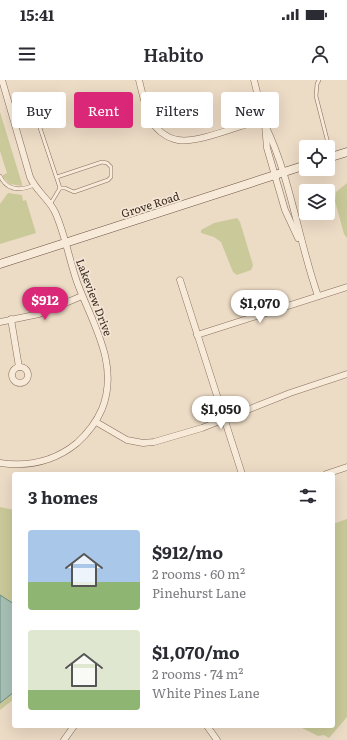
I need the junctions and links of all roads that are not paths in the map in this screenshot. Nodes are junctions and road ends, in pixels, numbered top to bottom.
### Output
1 (139, 80) edge
2 (254, 80) edge
3 (320, 80) edge
4 (2, 82) edge
5 (257, 92) edge
6 (40, 128) dead end
7 (240, 128) edge
8 (264, 128) edge
9 (267, 128) edge
10 (326, 140) edge
11 (347, 152) edge
12 (335, 156) edge
13 (299, 167) edge
14 (283, 173) junction
15 (275, 175) junction
16 (0, 176) edge
17 (56, 177) junction
18 (34, 185) junction
19 (60, 188) junction
20 (50, 205) junction
21 (64, 244) junction
22 (303, 250) junction
23 (0, 264) edge
24 (180, 280) dead end
25 (347, 286) edge
26 (82, 296) junction
27 (318, 296) junction
28 (11, 319) junction
29 (0, 322) edge
30 (197, 335) junction
31 (19, 367) dead end
32 (347, 374) edge
33 (224, 420) junction
34 (96, 422) junction
35 (0, 464) edge
36 (347, 467) edge
37 (241, 472) edge
38 (332, 472) edge
39 (73, 728) edge
40 (208, 728) edge
41 (64, 740) edge
42 (217, 740) edge

1 - 7 street
2 - 5 street
3 - 10 lane
4 - 18 street, Lakeview Drive
6 - 17 lane
8 - 15 street
9 - 14 street
11 - 12 street
13 - 14 street, Grove Road
14 - 15 street, Grove Road
14 - 22 street
15 - 21 street, Grove Road
15 - 22 street
16 - 18 lane
17 - 19 lane
17 - 19 lane
18 - 20 street, Lakeview Drive
19 - 20 lane
20 - 21 street, Lakeview Drive
21 - 23 street, Grove Road
21 - 26 street, Lakeview Drive
22 - 27 street
24 - 30 street
25 - 27 street
26 - 28 street
26 - 34 street, Lakeview Drive
27 - 30 street
28 - 29 street
28 - 31 street
30 - 33 street
32 - 33 street
33 - 34 street
33 - 37 street
34 - 35 street, Lakeview Drive
36 - 38 street
39 - 41 street
40 - 42 street

